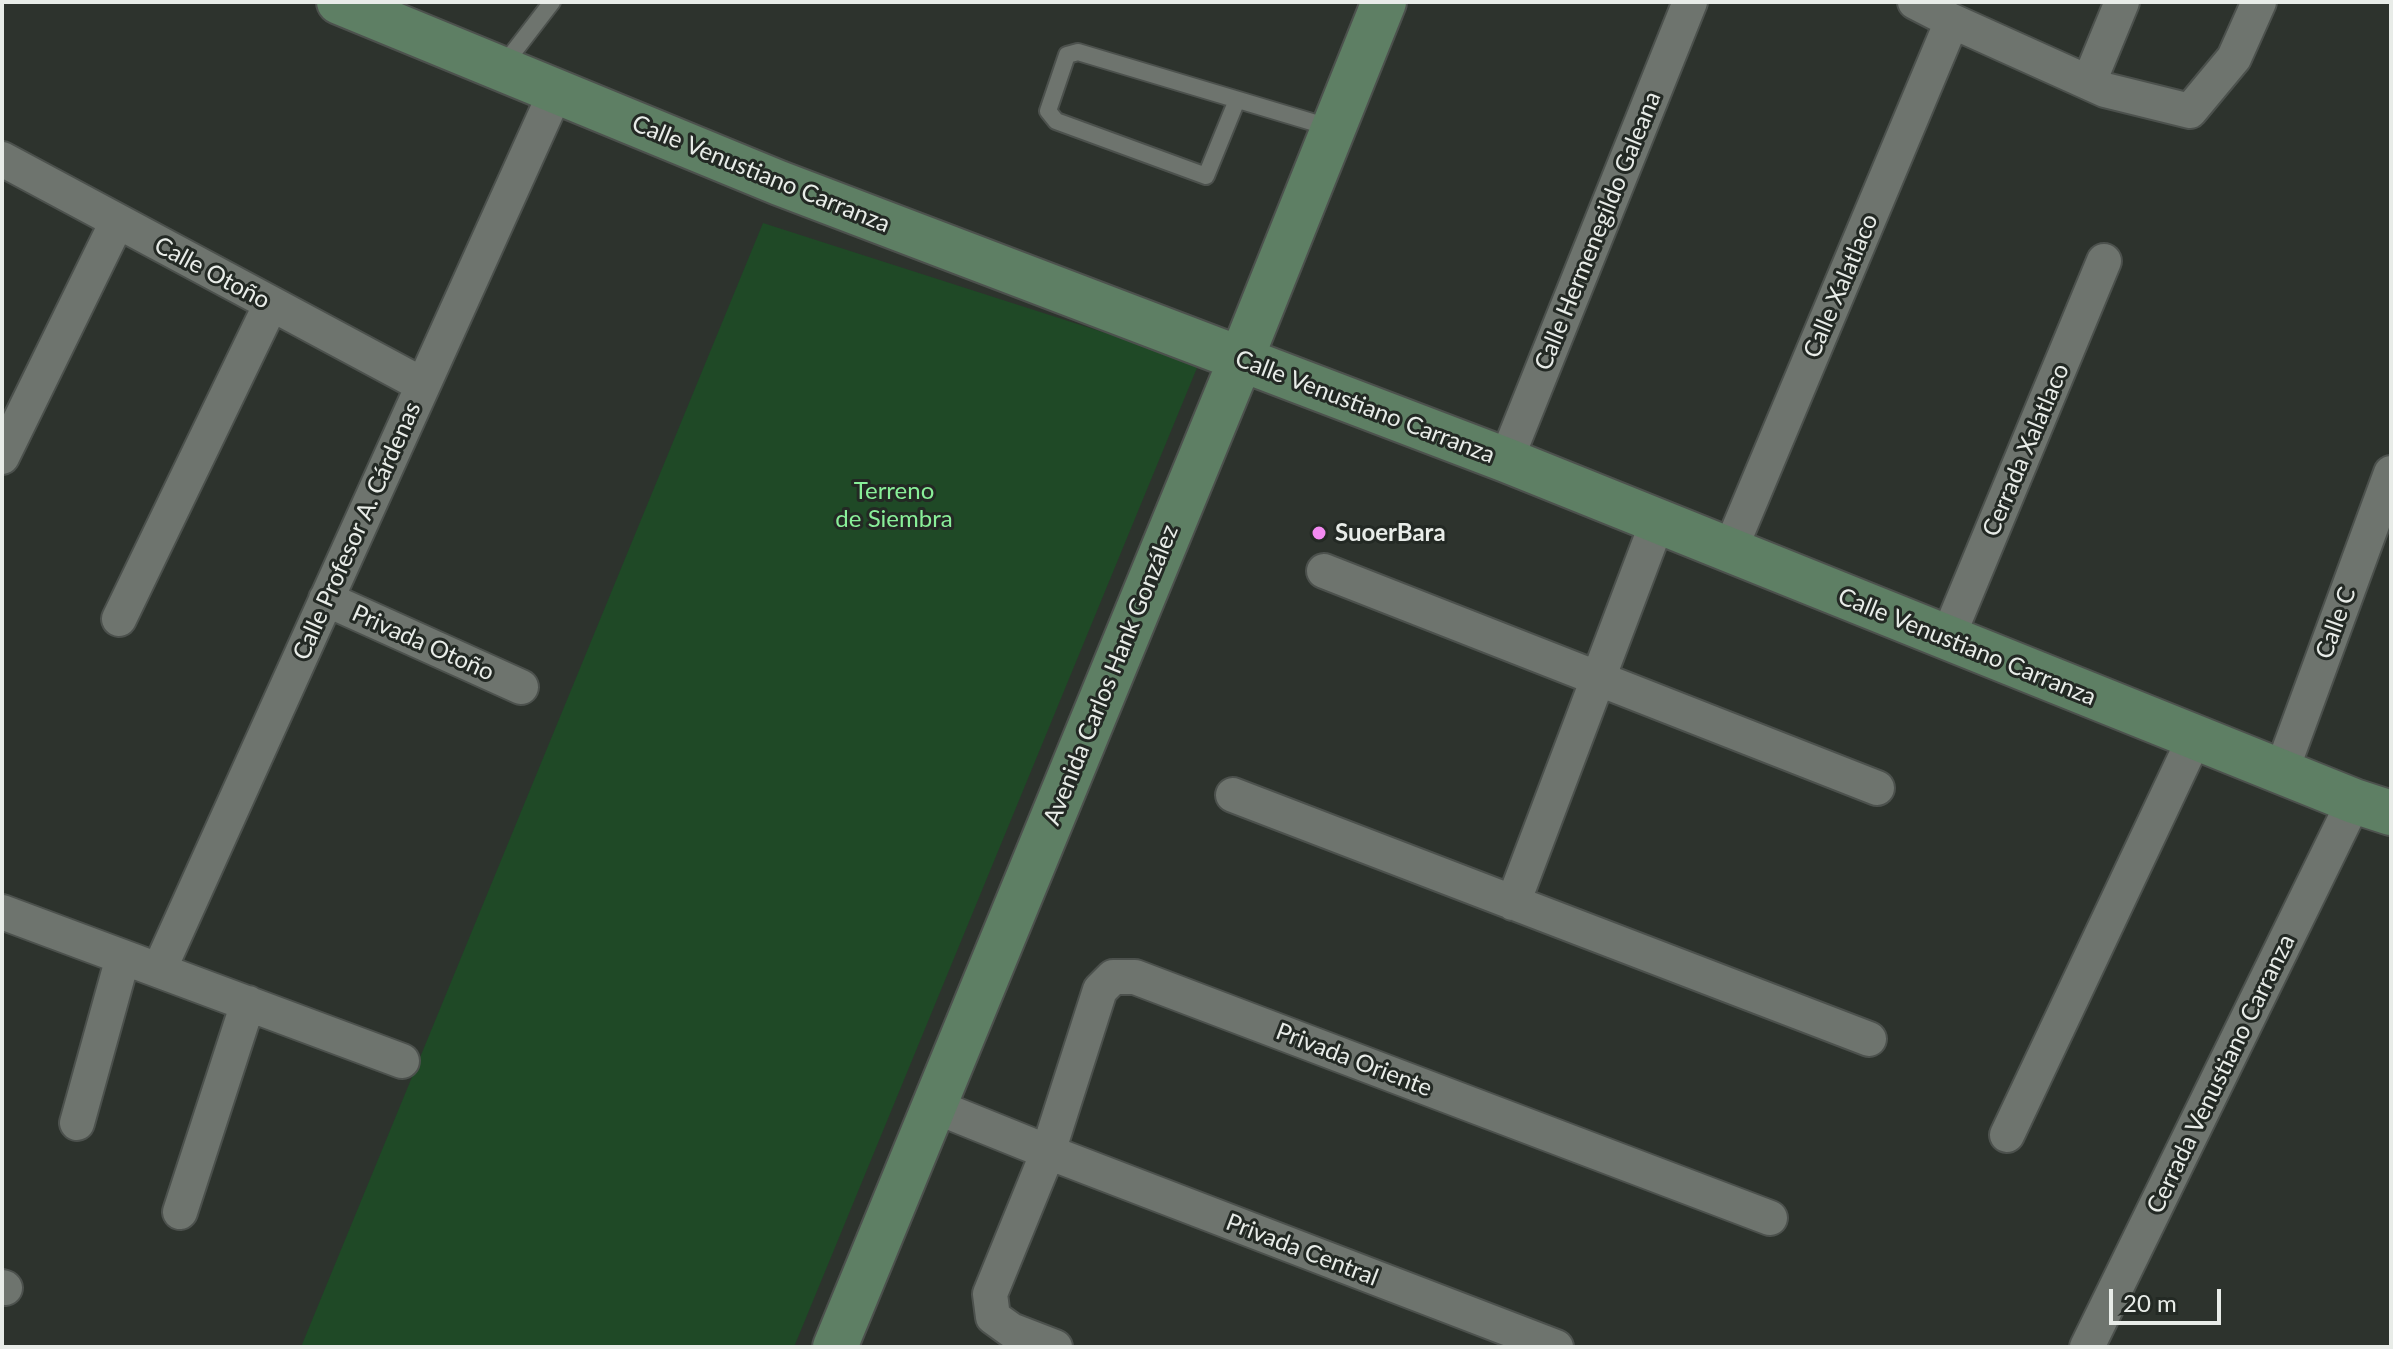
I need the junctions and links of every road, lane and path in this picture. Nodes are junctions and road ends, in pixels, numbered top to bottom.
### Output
1 (552, 2) edge
2 (1384, 2) edge
3 (1690, 2) edge
4 (1915, 2) edge
5 (2122, 2) edge
6 (2259, 2) edge
7 (353, 5) edge
8 (1952, 21) junction
9 (501, 69) junction
10 (2089, 82) junction
11 (556, 91) junction
12 (1237, 100) junction
13 (1333, 129) junction
14 (2, 159) edge
15 (117, 222) junction
16 (2104, 261) dead end
17 (271, 304) junction
18 (1241, 359) junction
19 (423, 385) junction
20 (2, 457) edge
21 (1506, 460) junction
22 (2391, 473) edge
23 (1657, 523) junction
24 (1729, 552) junction
25 (1324, 571) dead end
26 (326, 599) junction
27 (119, 619) dead end
28 (1947, 639) junction
29 (1598, 679) junction
30 (521, 687) dead end
31 (2195, 737) junction
32 (2281, 772) junction
33 (1877, 788) dead end
34 (1233, 795) dead end
35 (2373, 807) edge
36 (1513, 903) junction
37 (2, 912) edge
38 (123, 957) junction
39 (159, 970) junction
40 (248, 1003) junction
41 (1869, 1039) dead end
42 (402, 1061) dead end
43 (934, 1106) junction
44 (77, 1123) dead end
45 (2007, 1135) dead end
46 (1048, 1152) junction
47 (180, 1212) dead end
48 (1770, 1218) dead end
49 (835, 1347) edge
50 (1055, 1347) edge
51 (1556, 1347) edge
52 (2087, 1347) edge

1 - 9 lane
2 - 13 street, Avenida Carlos Hank González
3 - 21 street, Calle Hermenegildo Galeana
4 - 8 street
5 - 10 street
6 - 10 street
7 - 9 street, Calle Venustiano Carranza
8 - 10 street
8 - 24 street, Calle Xalatlaco
9 - 11 street, Calle Venustiano Carranza
11 - 18 street, Calle Venustiano Carranza
11 - 19 street, Calle Profesor A. Cárdenas
12 - 12 lane
12 - 13 lane
13 - 18 street, Avenida Carlos Hank González
14 - 15 street, Calle Otoño
15 - 17 street, Calle Otoño
15 - 20 street
16 - 28 street, Cerrada Xalatlaco
17 - 19 street, Calle Otoño
17 - 27 street
18 - 21 street, Calle Venustiano Carranza
18 - 43 street, Avenida Carlos Hank González
19 - 26 street, Calle Profesor A. Cárdenas
21 - 23 street, Calle Venustiano Carranza
22 - 32 street, Calle C
23 - 24 street, Calle Venustiano Carranza
23 - 29 street
24 - 28 street, Calle Venustiano Carranza
25 - 29 street
26 - 30 street, Privada Otoño
26 - 39 street, Calle Profesor A. Cárdenas
28 - 31 street, Calle Venustiano Carranza
29 - 33 street
29 - 36 street
31 - 32 street, Calle Venustiano Carranza
31 - 45 street
32 - 35 street, Calle Venustiano Carranza
34 - 36 street
35 - 52 street, Cerrada Venustiano Carranza
36 - 41 street
37 - 38 street
38 - 39 street
38 - 44 street
39 - 40 street
40 - 42 street
40 - 47 street
43 - 46 street, Privada Central
43 - 49 street, Avenida Carlos Hank González
46 - 48 street, Privada Oriente
46 - 50 street
46 - 51 street, Privada Central

